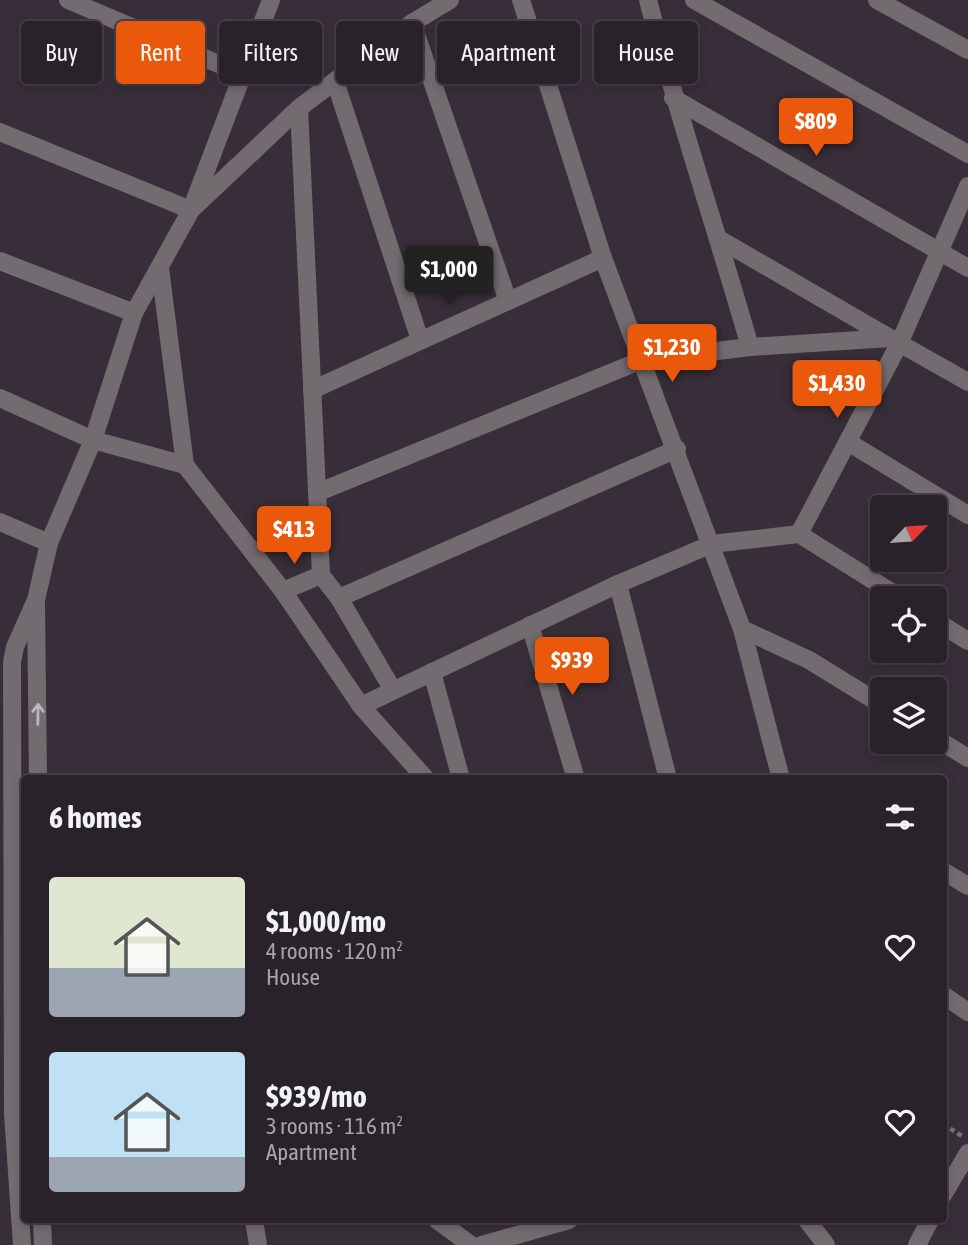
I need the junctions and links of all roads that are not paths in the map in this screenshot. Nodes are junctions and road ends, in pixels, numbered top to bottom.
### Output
1 (68, 0) edge
2 (271, 0) edge
3 (450, 0) edge
4 (521, 0) edge
5 (648, 0) edge
6 (694, 0) edge
7 (877, 0) edge
8 (263, 21) edge
9 (415, 21) edge
10 (968, 50) edge
11 (423, 55) edge
12 (219, 64) edge
13 (335, 81) joint
14 (239, 84) edge
15 (673, 98) junction
16 (299, 108) junction
17 (0, 132) edge
18 (968, 154) edge
19 (968, 186) edge
20 (191, 209) junction
21 (719, 239) junction
22 (940, 252) junction
23 (603, 258) junction
24 (0, 261) edge
25 (160, 268) junction
26 (968, 268) edge
27 (508, 301) junction
28 (134, 313) junction
29 (420, 340) junction
30 (895, 341) junction
31 (750, 347) junction
32 (642, 360) junction
33 (968, 382) edge
34 (312, 390) junction
35 (0, 398) edge
36 (93, 440) junction
37 (848, 442) junction
38 (677, 449) junction
39 (184, 464) junction
40 (319, 492) junction
41 (968, 515) edge
42 (0, 522) edge
43 (799, 534) junction
44 (49, 543) junction
45 (712, 544) junction
46 (321, 575) junction
47 (618, 584) junction
48 (882, 586) edge
49 (284, 592) junction
50 (339, 598) junction
51 (36, 600) junction
52 (530, 625) junction
53 (947, 628) edge
54 (742, 629) junction
55 (968, 641) edge
56 (7, 648) edge
57 (39, 650) junction
58 (432, 672) junction
59 (393, 690) junction
60 (870, 698) edge
61 (361, 706) junction
62 (947, 745) edge
63 (968, 758) edge
64 (6, 763) edge
65 (38, 775) edge
66 (422, 775) edge
67 (460, 775) edge
68 (575, 775) edge
69 (667, 775) edge
70 (785, 775) edge
71 (7, 860) edge
72 (947, 873) edge
73 (968, 886) edge
74 (20, 986) edge
75 (947, 998) edge
76 (968, 1012) edge
77 (6, 1113) edge
78 (968, 1153) edge
79 (947, 1188) edge
80 (42, 1223) edge
81 (254, 1223) edge
82 (441, 1223) edge
83 (559, 1223) edge
84 (809, 1223) edge
85 (928, 1223) edge
86 (22, 1245) edge
87 (43, 1245) edge
88 (258, 1245) edge
89 (471, 1245) edge
90 (482, 1245) edge
91 (827, 1245) edge
92 (917, 1245) edge

1 - 12 street
2 - 8 street
3 - 9 street
4 - 23 street
5 - 15 street
6 - 18 street
7 - 10 street
11 - 27 street
13 - 16 street
13 - 29 street
14 - 20 street
15 - 21 street
15 - 22 street
16 - 20 street
16 - 34 street
17 - 20 street
19 - 22 street
20 - 25 street
21 - 30 street
21 - 31 street
22 - 26 street
22 - 30 street
23 - 27 street
23 - 32 street
24 - 28 street
25 - 28 street
25 - 39 street
27 - 29 street
28 - 36 street
29 - 34 street
30 - 31 street
30 - 33 street
30 - 37 street
31 - 32 street
32 - 38 street
32 - 40 street
34 - 40 street
35 - 36 street
36 - 39 street
36 - 44 street
37 - 41 street
37 - 43 street
38 - 45 street
38 - 50 street
39 - 49 street
40 - 46 street
42 - 44 street
43 - 45 street
43 - 48 street
44 - 51 street
45 - 47 street
45 - 54 street
46 - 49 street
46 - 50 street
47 - 52 street
47 - 69 street
49 - 61 street
50 - 59 street
51 - 56 street
51 - 57 street
52 - 58 street
52 - 68 street
53 - 55 street
54 - 60 street
54 - 70 street
56 - 57 street
56 - 64 street
65 -> 57 street
58 - 59 street
58 - 67 street
59 - 61 street
61 - 66 street
62 - 63 street
64 - 71 street
71 - 74 street
72 - 73 street
74 - 77 street
75 - 76 street
77 - 86 street
78 - 79 street
80 - 87 street
81 - 88 street
82 - 89 street
83 - 90 street
84 - 91 street
85 - 92 street

